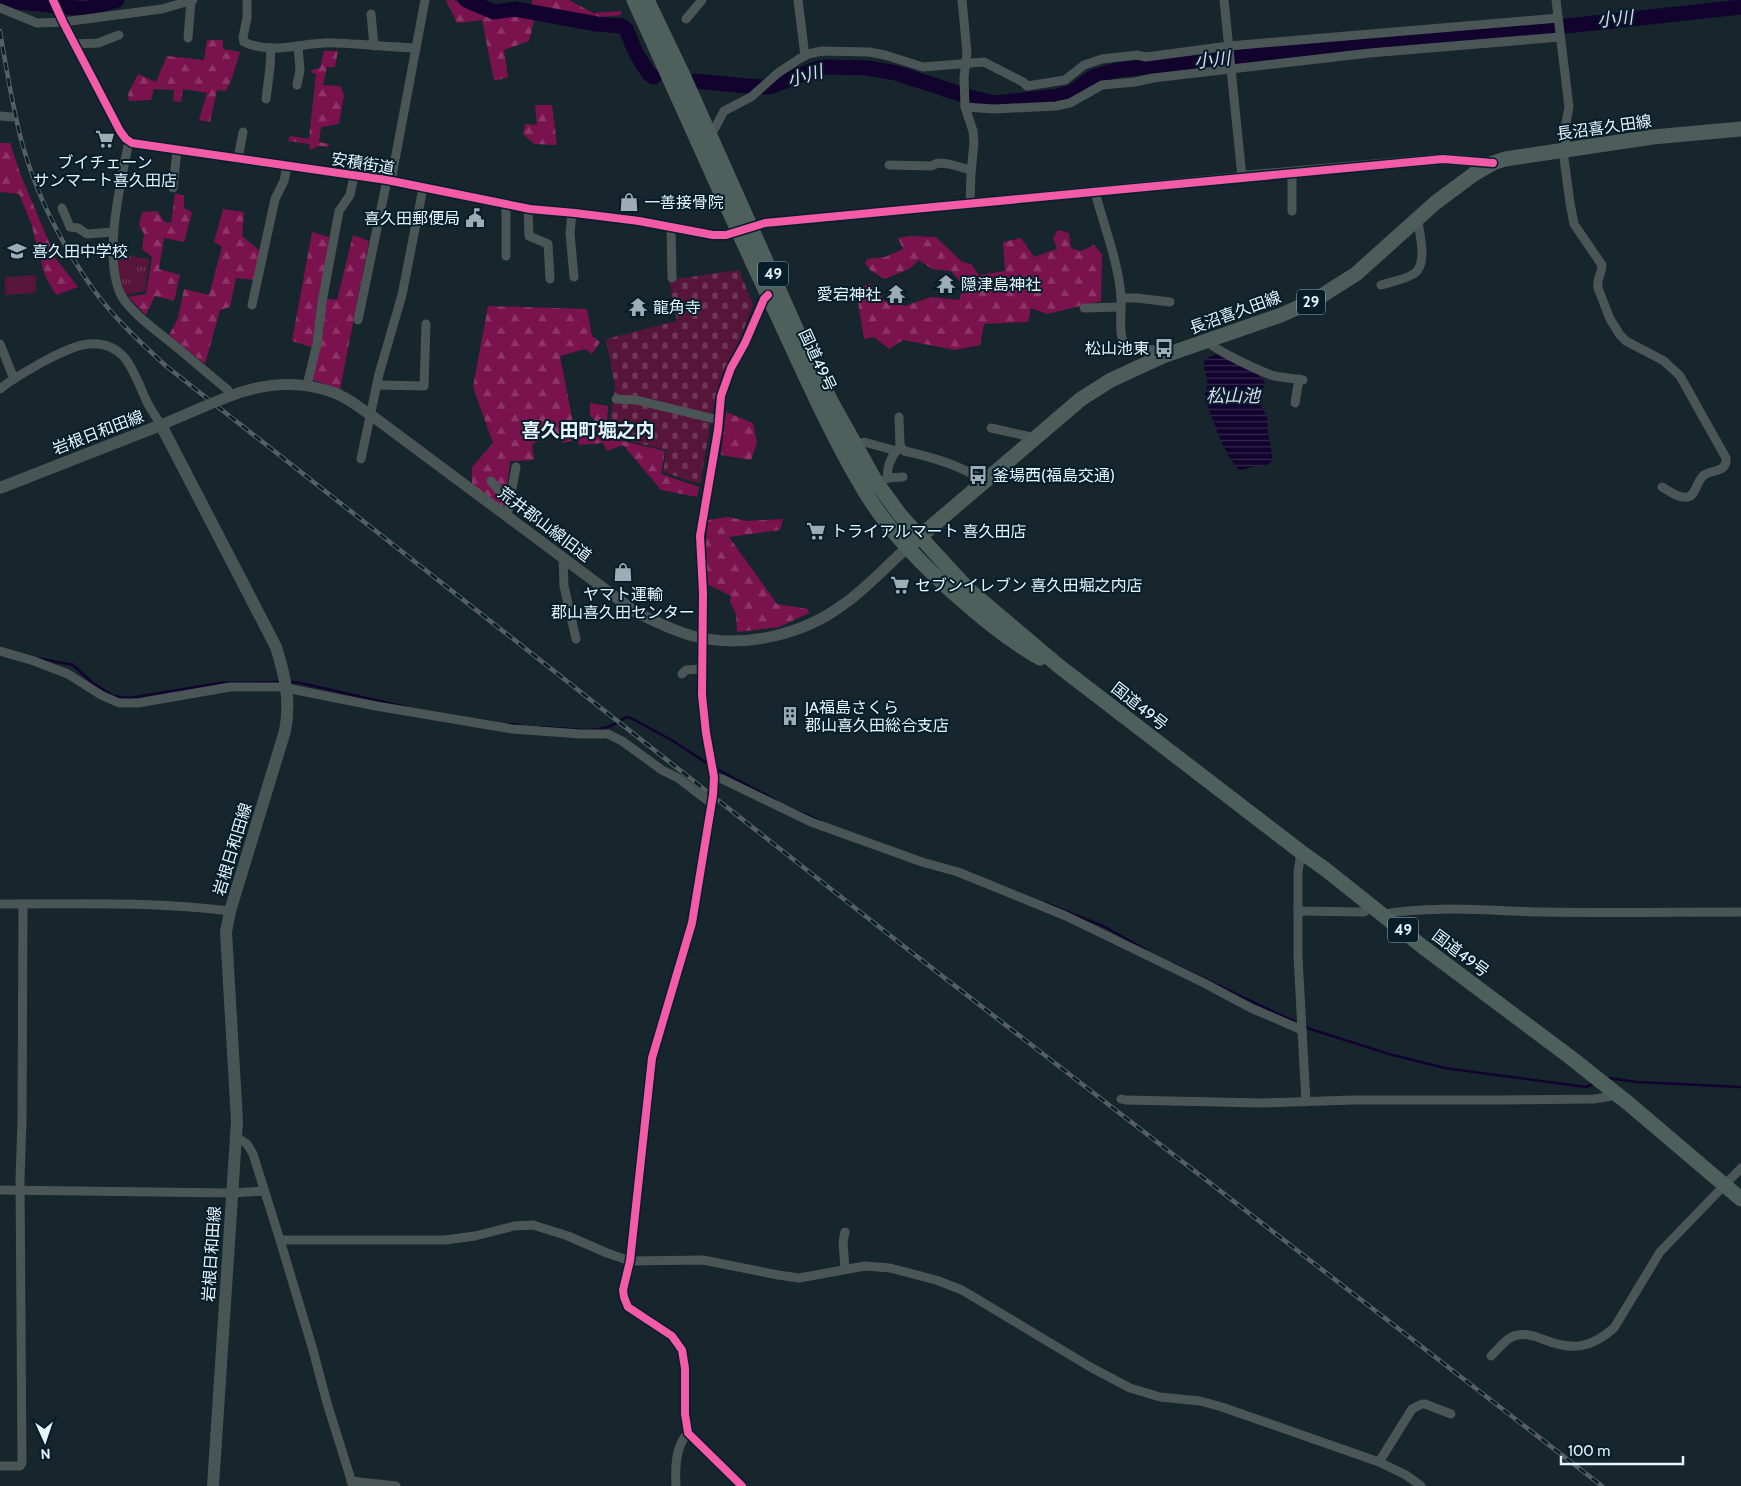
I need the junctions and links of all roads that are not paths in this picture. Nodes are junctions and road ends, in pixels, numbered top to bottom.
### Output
1 (53, 0) edge
2 (192, 0) edge
3 (246, 0) edge
4 (425, 0) edge
5 (634, 0) edge
6 (647, 0) edge
7 (702, 0) edge
8 (798, 0) edge
9 (962, 0) edge
10 (1224, 0) edge
11 (1556, 0) edge
12 (0, 8) edge
13 (371, 14) dead end
14 (1558, 18) junction
15 (686, 19) dead end
16 (63, 22) junction
17 (119, 35) dead end
18 (1560, 37) junction
19 (188, 38) dead end
20 (74, 44) junction
21 (298, 46) junction
22 (374, 46) junction
23 (1229, 46) junction
24 (271, 48) junction
25 (416, 48) junction
26 (805, 56) junction
27 (966, 62) junction
28 (1231, 68) junction
29 (297, 84) dead end
30 (266, 99) dead end
31 (965, 104) junction
32 (0, 116) edge
33 (12, 116) dead end
34 (1741, 129) edge
35 (243, 132) dead end
36 (708, 134) junction
37 (129, 141) junction
38 (177, 150) junction
39 (1565, 151) junction
40 (238, 159) junction
41 (1493, 163) junction
42 (889, 165) dead end
43 (287, 166) junction
44 (971, 170) junction
45 (1292, 172) junction
46 (354, 176) junction
47 (1244, 177) junction
48 (389, 180) junction
49 (173, 188) dead end
50 (423, 188) junction
51 (1095, 192) junction
52 (506, 204) junction
53 (970, 204) junction
54 (62, 208) dead end
55 (528, 208) junction
56 (1292, 211) dead end
57 (572, 212) junction
58 (1418, 219) junction
59 (671, 227) junction
60 (745, 230) junction
61 (114, 232) junction
62 (506, 256) dead end
63 (574, 277) dead end
64 (672, 278) dead end
65 (550, 279) dead end
66 (1381, 285) dead end
67 (768, 295) junction
68 (1121, 302) junction
69 (1170, 302) dead end
70 (252, 305) dead end
71 (1084, 308) dead end
72 (358, 320) dead end
73 (426, 324) dead end
74 (1207, 341) junction
75 (0, 344) edge
76 (1163, 356) junction
77 (5, 383) edge
78 (307, 385) junction
79 (377, 386) junction
80 (228, 397) junction
81 (616, 399) dead end
82 (1295, 403) dead end
83 (371, 415) junction
84 (899, 418) dead end
85 (719, 420) junction
86 (161, 425) junction
87 (992, 428) dead end
88 (1036, 438) junction
89 (854, 445) junction
90 (899, 448) junction
91 (361, 459) dead end
92 (516, 467) dead end
93 (903, 477) dead end
94 (491, 481) dead end
95 (883, 481) junction
96 (984, 482) junction
97 (1662, 487) dead end
98 (0, 488) edge
99 (510, 502) junction
100 (507, 516) junction
101 (919, 537) junction
102 (906, 548) junction
103 (563, 558) junction
104 (702, 638) junction
105 (576, 639) dead end
106 (0, 651) edge
107 (1060, 667) junction
108 (702, 669) junction
109 (682, 674) dead end
110 (287, 688) junction
111 (714, 777) junction
112 (712, 804) junction
113 (1300, 852) junction
114 (0, 904) edge
115 (23, 904) junction
116 (1378, 910) junction
117 (1298, 911) junction
118 (230, 912) junction
119 (1741, 912) edge
120 (1302, 1030) junction
121 (1618, 1095) junction
122 (1122, 1099) dead end
123 (1306, 1102) junction
124 (236, 1137) junction
125 (1741, 1168) edge
126 (1724, 1185) junction
127 (0, 1190) edge
128 (20, 1191) junction
129 (264, 1191) junction
130 (232, 1193) junction
131 (1741, 1199) edge
132 (845, 1232) dead end
133 (280, 1240) junction
134 (630, 1261) junction
135 (845, 1270) junction
136 (1491, 1356) dead end
137 (1451, 1414) dead end
138 (688, 1433) junction
139 (1379, 1462) junction
140 (0, 1466) edge
141 (352, 1484) edge
142 (213, 1486) edge
143 (396, 1486) edge
144 (676, 1486) edge
145 (742, 1486) edge
146 (1421, 1486) edge

1 - 16 street
2 - 16 street
2 - 19 street
3 - 24 street
4 - 25 street
5 - 60 highway, 国道49号 / 49
6 - 36 highway, 国道49号 / 49
7 - 15 street
8 - 26 street
9 - 27 street
10 - 23 street
11 - 14 street
12 - 16 street
13 - 22 street
14 - 18 street
14 - 23 street
16 - 20 street
17 - 20 street
18 - 28 street
18 - 39 street
20 - 37 street
21 - 22 street
21 - 24 street
21 - 29 street
22 - 25 street
23 - 27 street
23 - 28 street
24 - 30 street
25 - 48 street
26 - 27 street
26 - 36 street
27 - 31 street
28 - 31 street
28 - 47 street
31 - 44 street
32 - 33 street
34 - 39 main road, 長沼喜久田線 / 29
35 - 40 street
36 - 60 highway, 国道49号 / 49
37 - 38 street, 安積街道
37 - 61 street
38 - 40 street, 安積街道
38 - 49 street
39 - 41 main road, 長沼喜久田線 / 29
39 - 97 street
40 - 43 street, 安積街道
41 - 45 street
41 - 58 main road, 長沼喜久田線 / 29
42 - 44 street
43 - 46 street, 安積街道
43 - 70 street
44 - 53 street
45 - 47 street
45 - 56 street
46 - 48 street, 安積街道
46 - 78 street
47 - 51 street, 安積街道
48 - 50 street, 安積街道
48 - 72 street
50 - 52 street, 安積街道
50 - 79 street
51 - 53 street, 安積街道
51 - 68 street
52 - 55 street, 安積街道
52 - 62 street
53 - 60 street, 安積街道
54 - 61 street
55 - 57 street, 安積街道
55 - 65 street
57 - 59 street, 安積街道
57 - 63 street
58 - 66 street
58 - 74 main road, 長沼喜久田線 / 29
59 - 60 street, 安積街道
59 - 64 street
60 - 67 highway, 国道49号 / 49
60 - 89 highway, 国道49号 / 49
61 - 80 street
67 - 85 street
67 - 102 highway, 国道49号 / 49
68 - 69 street
68 - 71 street
68 - 76 street
73 - 79 street
74 - 76 main road, 長沼喜久田線 / 29
74 - 82 street
75 - 77 street
76 - 88 main road, 長沼喜久田線 / 29
77 - 86 street
78 - 80 street, 荒井郡山線旧道
78 - 83 street, 荒井郡山線旧道
79 - 83 street
80 - 86 street, 荒井郡山線旧道, bridge
81 - 85 street
83 - 91 street
83 - 100 street, 荒井郡山線旧道
84 - 90 street
85 - 104 street
86 - 98 main road, 岩根日和田線
86 - 110 main road, 岩根日和田線
87 - 88 street
88 - 96 main road, 長沼喜久田線 / 29
89 - 90 street
89 - 95 highway, 国道49号 / 49
90 - 95 street
90 - 96 street
92 - 99 street
93 - 95 street
94 - 99 street
95 - 101 highway, 国道49号 / 49
96 - 101 main road, 長沼喜久田線 / 29
99 - 100 street
100 - 103 street, 荒井郡山線旧道
101 - 102 main road, 長沼喜久田線 / 29
101 - 107 highway, 国道49号 / 49
102 - 104 street, 荒井郡山線旧道
102 - 107 highway, 国道49号 / 49
103 - 104 street, 荒井郡山線旧道
103 - 105 street
104 - 108 street
106 - 110 street
107 - 113 highway, 国道49号 / 49
108 - 109 street
108 - 111 street
110 - 112 street
110 - 118 main road, 岩根日和田線
111 - 112 street
111 - 120 street
112 - 134 street
113 - 116 highway, 国道49号 / 49
113 - 117 street
114 - 115 street
115 - 118 street
115 - 128 street
116 - 117 street
116 - 119 street
116 - 121 highway, 国道49号 / 49
117 - 120 street
118 - 124 main road, 岩根日和田線
120 - 123 street
121 - 123 street
121 - 126 highway, 国道49号 / 49
122 - 123 street
124 - 129 street
124 - 130 main road, 岩根日和田線
125 - 126 street
126 - 131 highway, 国道49号 / 49
126 - 136 street
127 - 128 street
128 - 130 street
128 - 140 street
129 - 130 street
129 - 133 street
130 - 142 main road, 岩根日和田線
132 - 135 street
133 - 134 street
133 - 141 street
134 - 135 street
134 - 138 street
135 - 139 street
137 - 139 street
138 - 144 street
138 - 145 street
139 - 146 street
141 - 143 street

